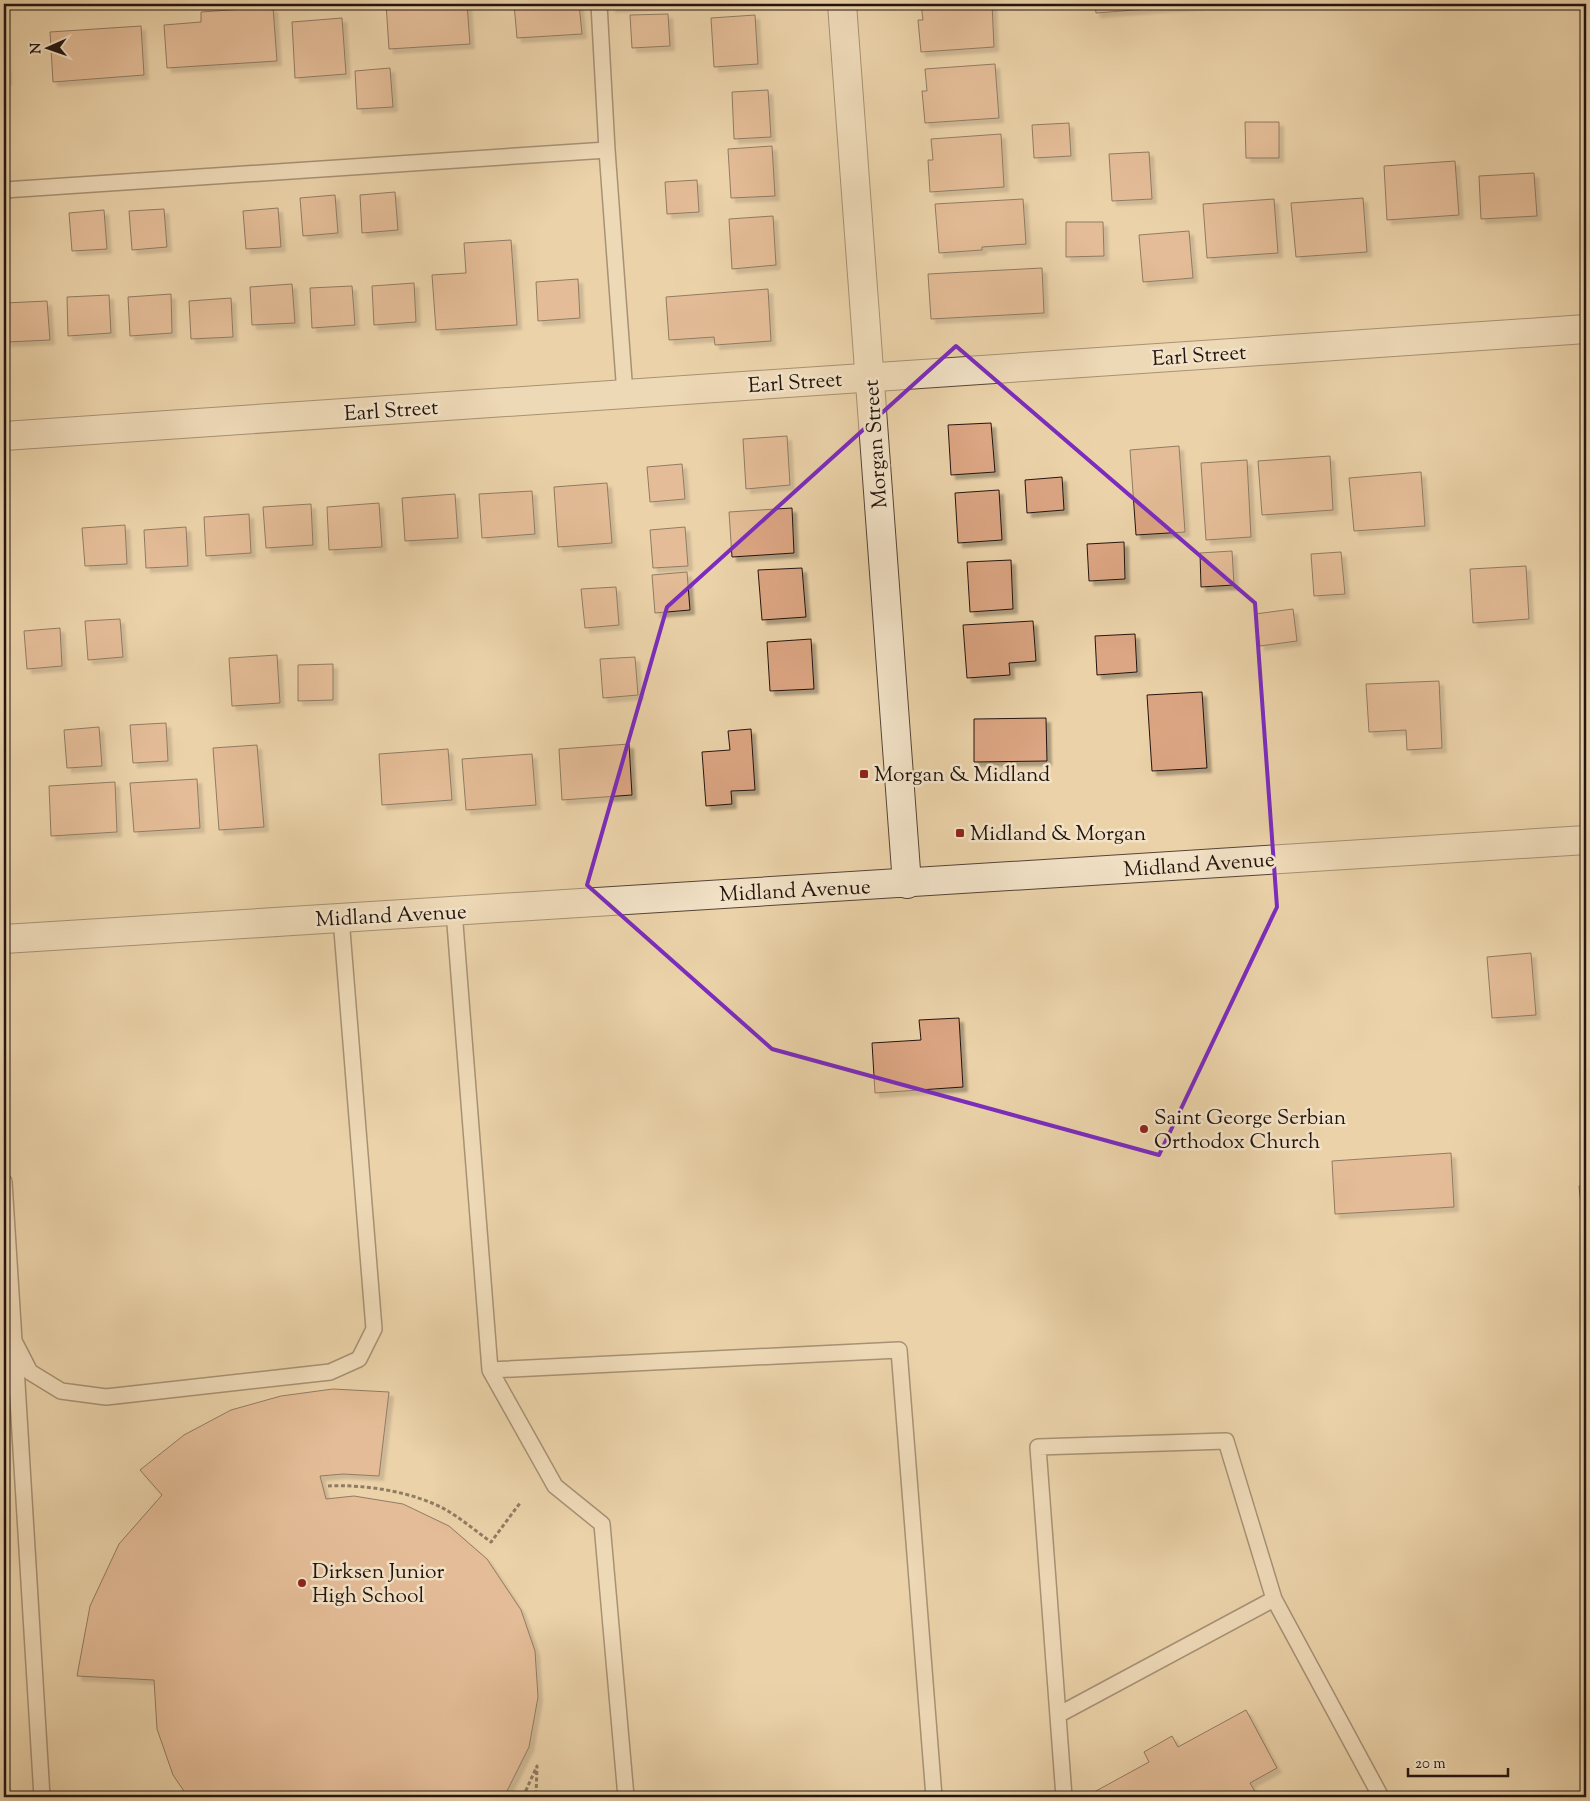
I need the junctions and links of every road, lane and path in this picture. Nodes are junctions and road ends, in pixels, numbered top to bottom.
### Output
1 (599, 4) edge
2 (842, 4) edge
3 (607, 150) junction
4 (4, 190) edge
5 (1586, 329) edge
6 (870, 377) junction
7 (625, 394) junction
8 (4, 436) edge
9 (1586, 840) edge
10 (907, 884) junction
11 (454, 911) junction
12 (341, 918) junction
13 (4, 938) edge
14 (4, 1182) edge
15 (14, 1340) junction
16 (490, 1370) junction
17 (328, 1486) dead end
18 (520, 1503) dead end
19 (1274, 1599) junction
20 (1058, 1715) junction
21 (42, 1797) edge
22 (523, 1797) edge
23 (536, 1797) edge
24 (626, 1797) edge
25 (934, 1797) edge
26 (1064, 1797) edge
27 (1381, 1797) edge

1 - 3 lane
2 - 6 street, Morgan Street
3 - 4 lane
3 - 7 lane
5 - 6 street, Earl Street
6 - 7 street, Earl Street
6 - 10 street, Morgan Street
7 - 8 street, Earl Street
9 - 10 street, Midland Avenue
10 - 11 street, Midland Avenue
11 - 12 street, Midland Avenue
11 - 16 lane
12 - 13 street, Midland Avenue
12 - 15 lane
14 - 15 lane
15 - 21 lane
16 - 24 lane
16 - 25 lane
17 - 18 path
19 - 20 lane
19 - 20 lane
19 - 27 lane
20 - 26 lane
22 - 23 path

